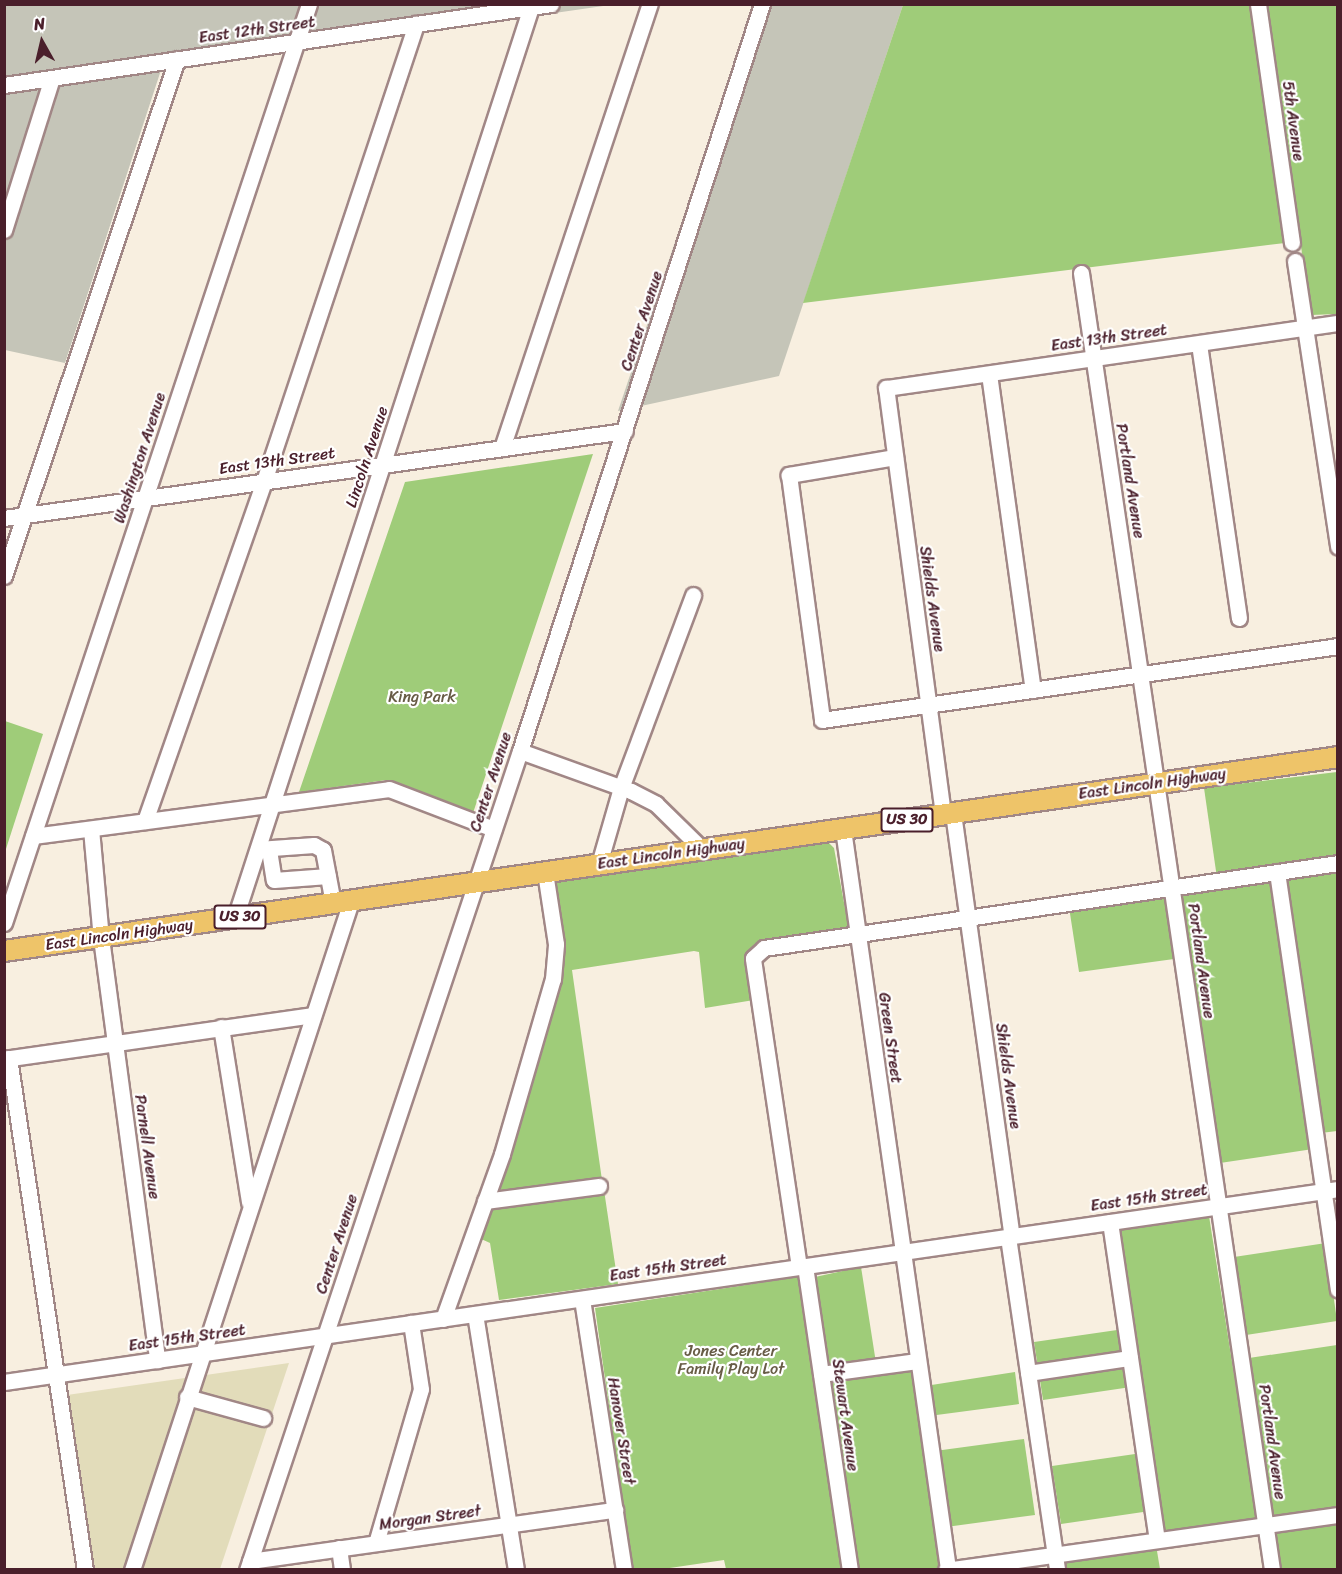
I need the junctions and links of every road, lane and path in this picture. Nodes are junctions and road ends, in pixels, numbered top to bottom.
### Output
1 (309, 4) edge
2 (551, 4) edge
3 (650, 4) edge
4 (762, 4) edge
5 (1258, 4) edge
6 (531, 7) junction
7 (416, 24) junction
8 (296, 42) junction
9 (177, 60) junction
10 (52, 78) junction
11 (4, 85) edge
12 (4, 230) edge
13 (1292, 243) dead end
14 (1295, 261) dead end
15 (1081, 273) dead end
16 (1338, 323) edge
17 (1304, 328) junction
18 (1199, 344) junction
19 (1094, 359) junction
20 (989, 374) junction
21 (886, 388) joint
22 (625, 431) junction
23 (502, 448) junction
24 (895, 457) junction
25 (383, 465) junction
26 (264, 481) junction
27 (146, 498) junction
28 (25, 515) junction
29 (4, 518) edge
30 (1338, 547) edge
31 (4, 576) edge
32 (693, 594) dead end
33 (1239, 618) dead end
34 (1338, 646) edge
35 (1142, 674) junction
36 (1033, 690) junction
37 (928, 705) junction
38 (520, 752) junction
39 (1338, 757) edge
40 (1158, 783) junction
41 (621, 788) junction
42 (272, 805) junction
43 (948, 814) junction
44 (145, 822) junction
45 (91, 829) junction
46 (494, 829) junction
47 (843, 829) junction
48 (33, 836) junction
49 (263, 849) junction
50 (702, 849) junction
51 (1338, 863) edge
52 (599, 864) junction
53 (545, 872) junction
54 (1277, 872) junction
55 (328, 876) junction
56 (476, 882) junction
57 (1173, 889) junction
58 (342, 902) junction
59 (236, 918) junction
60 (968, 918) junction
61 (4, 923) edge
62 (858, 934) junction
63 (101, 938) junction
64 (4, 951) edge
65 (313, 1015) junction
66 (221, 1027) junction
67 (115, 1042) junction
68 (7, 1058) edge
69 (599, 1186) dead end
70 (1330, 1190) edge
71 (485, 1201) junction
72 (250, 1206) junction
73 (1219, 1206) junction
74 (1110, 1222) junction
75 (1010, 1237) junction
76 (901, 1252) junction
77 (802, 1267) junction
78 (1338, 1290) edge
79 (582, 1299) junction
80 (475, 1314) junction
81 (443, 1319) junction
82 (411, 1323) junction
83 (326, 1336) junction
84 (201, 1354) junction
85 (1130, 1358) junction
86 (157, 1360) junction
87 (917, 1360) junction
88 (1028, 1373) junction
89 (821, 1374) junction
90 (55, 1375) junction
91 (4, 1382) edge
92 (187, 1397) junction
93 (262, 1418) dead end
94 (615, 1510) junction
95 (1338, 1515) edge
96 (509, 1525) junction
97 (1266, 1525) junction
98 (1157, 1540) junction
99 (376, 1543) junction
100 (339, 1548) junction
101 (1056, 1562) edge
102 (249, 1565) edge
103 (85, 1569) edge
104 (132, 1569) edge
105 (342, 1569) edge
106 (516, 1569) edge
107 (624, 1569) edge
108 (850, 1569) edge
109 (947, 1569) edge
110 (1272, 1569) edge

1 - 8 street, Washington Avenue
2 - 6 street, East 12th Street
3 - 23 street
4 - 22 street, Center Avenue
5 - 13 street, 5th Avenue
6 - 7 street, East 12th Street
6 - 25 street, Lincoln Avenue
7 - 8 street, East 12th Street
7 - 26 street
8 - 9 street, East 12th Street
8 - 27 street, Washington Avenue
9 - 10 street, East 12th Street
9 - 28 street
10 - 11 street, East 12th Street
10 - 12 street
14 - 17 street
15 - 19 street, Portland Avenue
16 - 17 street, East 13th Street
17 - 18 street, East 13th Street
17 - 30 street
18 - 19 street, East 13th Street
18 - 33 street
19 - 20 street, East 13th Street
19 - 35 street, Portland Avenue
20 - 21 street, East 13th Street
20 - 36 street
21 - 24 street, Shields Avenue
22 - 23 street, East 13th Street
22 - 38 street, Center Avenue
23 - 25 street, East 13th Street
24 - 37 street, Shields Avenue
24 - 37 street
25 - 26 street, East 13th Street
25 - 42 street, Lincoln Avenue
26 - 27 street, East 13th Street
26 - 44 street
27 - 28 street, East 13th Street
27 - 48 street, Washington Avenue
28 - 29 street, East 13th Street
28 - 31 street
32 - 41 street
34 - 35 street
35 - 36 street
35 - 40 street, Portland Avenue
36 - 37 street
37 - 43 street, Shields Avenue
38 - 41 street
38 - 46 street, Center Avenue
39 - 40 main road, East Lincoln Highway / US 30
40 - 43 main road, East Lincoln Highway / US 30
40 - 57 street, Portland Avenue
41 - 50 street
41 - 52 street
42 - 44 street
42 - 46 street
42 - 49 street, Lincoln Avenue
43 - 47 main road, East Lincoln Highway / US 30
43 - 60 street, Shields Avenue
44 - 45 street
45 - 48 street
45 - 63 street, Parnell Avenue
46 - 56 street, Center Avenue
47 - 50 main road, East Lincoln Highway / US 30
47 - 62 street, Green Street
48 - 61 street, Washington Avenue
49 - 55 street
49 - 55 street
49 - 59 street, Lincoln Avenue
50 - 52 main road, East Lincoln Highway / US 30
51 - 54 street
52 - 53 main road, East Lincoln Highway / US 30
53 - 56 main road, East Lincoln Highway / US 30
53 - 71 street
54 - 57 street
54 - 70 street
55 - 58 street
56 - 58 main road, East Lincoln Highway / US 30
56 - 83 street, Center Avenue
57 - 60 street
57 - 73 street, Portland Avenue
58 - 59 main road, East Lincoln Highway / US 30
58 - 65 street
59 - 63 main road, East Lincoln Highway / US 30
60 - 62 street
60 - 75 street, Shields Avenue
62 - 76 street, Green Street
62 - 77 street, Stewart Avenue
63 - 64 main road, East Lincoln Highway / US 30
63 - 67 street, Parnell Avenue
65 - 66 street
65 - 72 street
66 - 67 street
66 - 72 street
67 - 68 street
67 - 86 street, Parnell Avenue
68 - 90 street
69 - 71 street
70 - 73 street, East 15th Street
70 - 78 street
71 - 81 street
72 - 84 street
73 - 74 street, East 15th Street
73 - 97 street, Portland Avenue
74 - 75 street, East 15th Street
74 - 85 street
75 - 76 street, East 15th Street
75 - 88 street, Shields Avenue
76 - 77 street, East 15th Street
76 - 87 street, Green Street
77 - 79 street, East 15th Street
77 - 89 street, Stewart Avenue
79 - 80 street, East 15th Street
79 - 94 street, Hanover Street
80 - 81 street, East 15th Street
80 - 96 street
81 - 82 street, East 15th Street
82 - 83 street, East 15th Street
82 - 99 street
83 - 84 street, East 15th Street
83 - 102 street, Center Avenue
84 - 86 street, East 15th Street
84 - 92 street
85 - 88 street
85 - 98 street
86 - 90 street, East 15th Street
87 - 89 street
87 - 109 street, Green Street
88 - 101 street, Shields Avenue
89 - 108 street, Stewart Avenue
90 - 91 street, East 15th Street
90 - 103 street
92 - 93 street
92 - 104 street
94 - 96 street, Morgan Street
94 - 107 street, Hanover Street
95 - 97 street
96 - 99 street, Morgan Street
96 - 106 street
97 - 98 street
97 - 110 street, Portland Avenue
98 - 101 street
99 - 100 street, Morgan Street
100 - 102 street, Morgan Street
100 - 105 street
101 - 109 street

